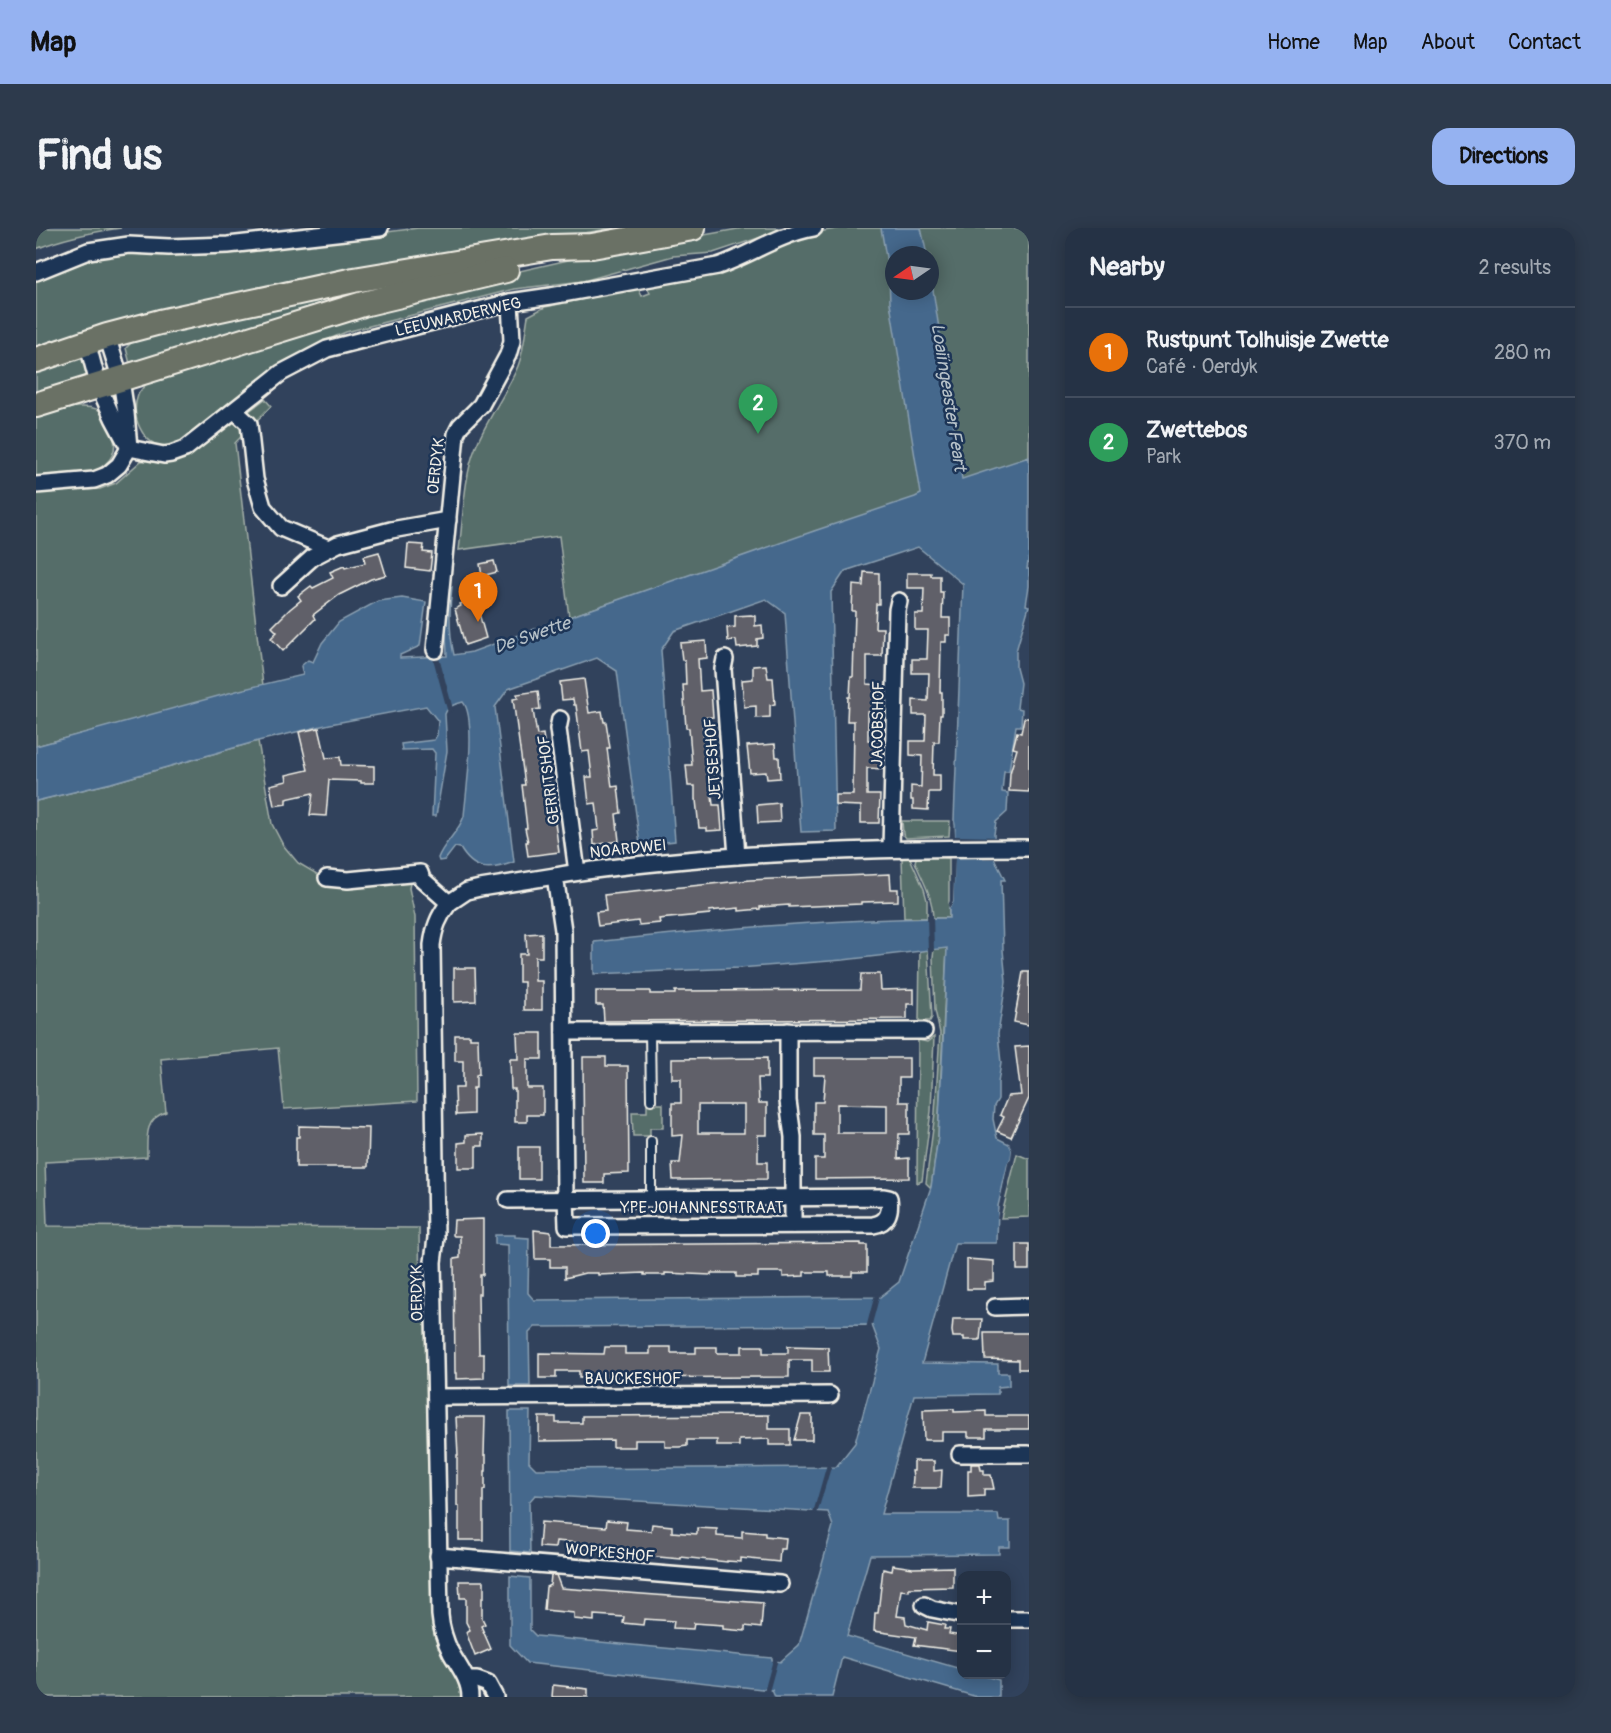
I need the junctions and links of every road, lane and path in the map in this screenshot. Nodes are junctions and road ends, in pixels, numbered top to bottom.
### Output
1 (380, 228) edge
2 (693, 228) edge
3 (814, 228) edge
4 (592, 246) junction
5 (36, 272) edge
6 (510, 302) junction
7 (97, 339) junction
8 (36, 360) edge
9 (110, 383) junction
10 (36, 405) edge
11 (235, 411) junction
12 (129, 448) junction
13 (36, 485) edge
14 (448, 520) junction
15 (328, 548) junction
16 (281, 586) dead end
17 (899, 601) dead end
18 (435, 650) dead end
19 (725, 659) dead end
20 (560, 719) dead end
21 (891, 848) junction
22 (1029, 848) edge
23 (737, 856) junction
24 (577, 872) junction
25 (555, 876) junction
26 (327, 878) dead end
27 (449, 903) junction
28 (788, 1031) junction
29 (924, 1031) dead end
30 (564, 1032) junction
31 (650, 1032) junction
32 (651, 1100) dead end
33 (651, 1141) dead end
34 (793, 1197) junction
35 (651, 1198) junction
36 (566, 1199) junction
37 (508, 1200) dead end
38 (793, 1225) junction
39 (1029, 1306) edge
40 (995, 1307) dead end
41 (830, 1395) dead end
42 (436, 1397) junction
43 (960, 1454) dead end
44 (1029, 1454) edge
45 (438, 1556) junction
46 (780, 1584) dead end
47 (924, 1605) dead end
48 (957, 1614) edge
49 (1011, 1619) edge
50 (1029, 1619) edge
51 (467, 1680) junction
52 (470, 1697) edge
53 (495, 1697) edge

1 - 5 street
2 - 4 main road, LEEUWARDERWEG
3 - 6 street, LEEUWARDERWEG
4 - 7 main road, LEEUWARDERWEG
4 - 9 main road, LEEUWARDERWEG
6 - 11 street, LEEUWARDERWEG
6 - 14 street, OERDYK
7 - 8 main road, LEEUWARDERWEG
7 - 9 street
7 - 9 street
9 - 10 main road, LEEUWARDERWEG
9 - 12 street
9 - 12 street
11 - 12 street, LEEUWARDERWEG
11 - 15 street
12 - 13 street
14 - 15 street
14 - 18 street, OERDYK
15 - 16 street
17 - 21 street, JACOBSHOF
19 - 23 street, JETSESHOF
20 - 24 street, GERRITSHOF
21 - 22 street, NOARDWEI
21 - 23 street, NOARDWEI
23 - 24 street, NOARDWEI
24 - 25 street, NOARDWEI
25 - 27 street
25 - 30 street
26 - 27 street
27 - 42 street, OERDYK
28 - 29 street
28 - 31 street
28 - 34 street, YPE JOHANNESSTRAAT
30 - 31 street
30 - 36 street
31 - 32 lane
33 - 35 lane
34 - 35 street, YPE JOHANNESSTRAAT
34 - 38 street, YPE JOHANNESSTRAAT
34 - 38 street, YPE JOHANNESSTRAAT
35 - 36 street, YPE JOHANNESSTRAAT
36 - 37 street, YPE JOHANNESSTRAAT
36 - 38 street, YPE JOHANNESSTRAAT
39 - 40 street
41 - 42 street, BAUCKESHOF
42 - 45 street, OERDYK
43 - 44 street
45 - 46 street, WOPKESHOF
45 - 51 street, OERDYK
47 - 48 street
49 - 50 street
51 - 52 street, OERDYK
51 - 53 street

